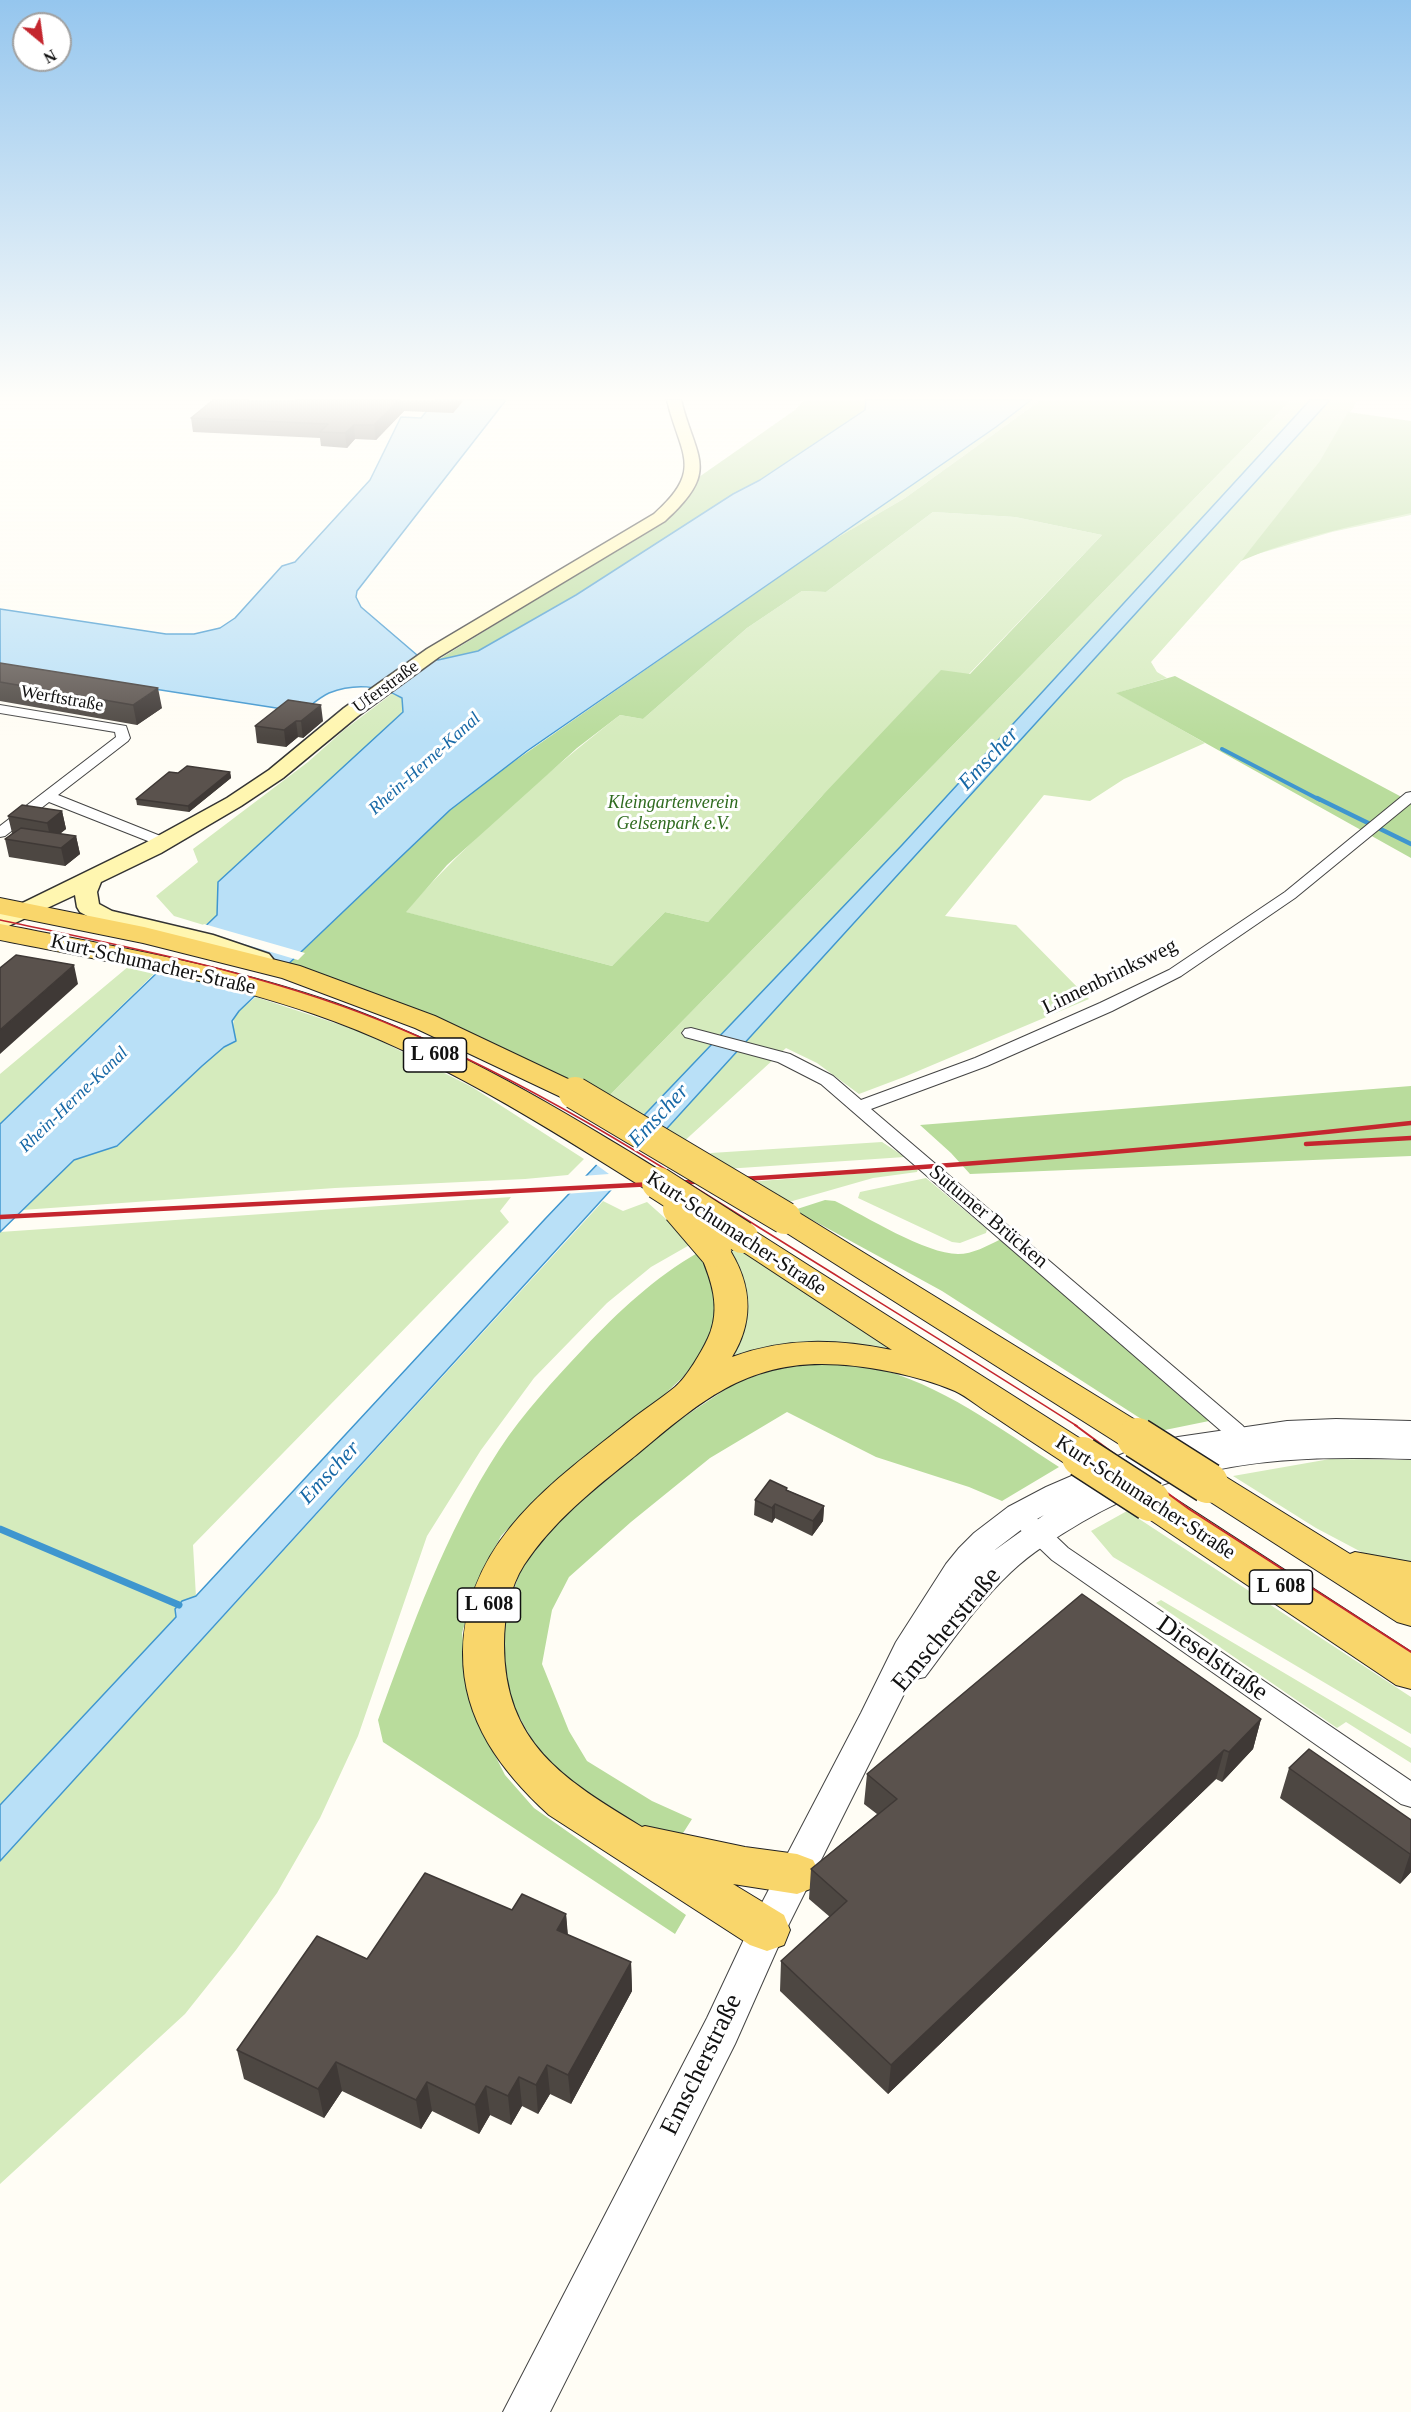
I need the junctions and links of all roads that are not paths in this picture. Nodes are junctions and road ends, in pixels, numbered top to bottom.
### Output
1 (663, 513) edge
2 (0, 708) edge
3 (1411, 796) edge
4 (49, 797) junction
5 (0, 834) edge
6 (163, 842) junction
7 (91, 879) junction
8 (0, 906) edge
9 (27, 911) junction
10 (0, 923) edge
11 (0, 932) edge
12 (177, 938) junction
13 (691, 1033) dead end
14 (859, 1107) junction
15 (728, 1244) junction
16 (967, 1383) junction
17 (690, 1392) junction
18 (1411, 1431) edge
19 (1246, 1446) junction
20 (1411, 1449) edge
21 (1029, 1524) junction
22 (1328, 1559) junction
23 (1411, 1577) edge
24 (1411, 1611) edge
25 (1411, 1673) edge
26 (1411, 1796) edge
27 (627, 1841) junction
28 (797, 1874) junction
29 (767, 1930) junction
30 (526, 2412) edge

1 - 6 main road, Uferstraße
2 - 4 street, Werftstraße
3 - 14 street, Linnenbrinksweg
4 - 5 street, Werftstraße
4 - 6 street
6 - 7 main road, Uferstraße
7 - 9 main road, Uferstraße
7 - 12 main road
8 - 9 main road, Kurt-Schumacher-Straße / L 608
9 - 10 main road, Uferstraße
9 - 12 main road, Kurt-Schumacher-Straße / L 608
11 - 15 main road, Kurt-Schumacher-Straße / L 608, bridge
12 - 22 main road, Kurt-Schumacher-Straße / L 608, bridge
13 - 14 street, Sutumer Brücken
14 - 19 street, Sutumer Brücken
15 - 16 main road, Kurt-Schumacher-Straße / L 608
15 - 17 main road, L 608
16 - 17 main road, L 608
16 - 25 main road, Kurt-Schumacher-Straße / L 608, bridge
17 - 27 main road, L 608
18 - 19 street
19 - 20 street
19 - 21 street, Emscherstraße
21 - 26 street, Dieselstraße
21 - 28 street, Emscherstraße
22 - 23 main road, L 608
22 - 24 main road, Kurt-Schumacher-Straße / L 608
27 - 28 main road, L 608
27 - 29 main road, L 608
28 - 29 street, Emscherstraße
29 - 30 street, Emscherstraße

